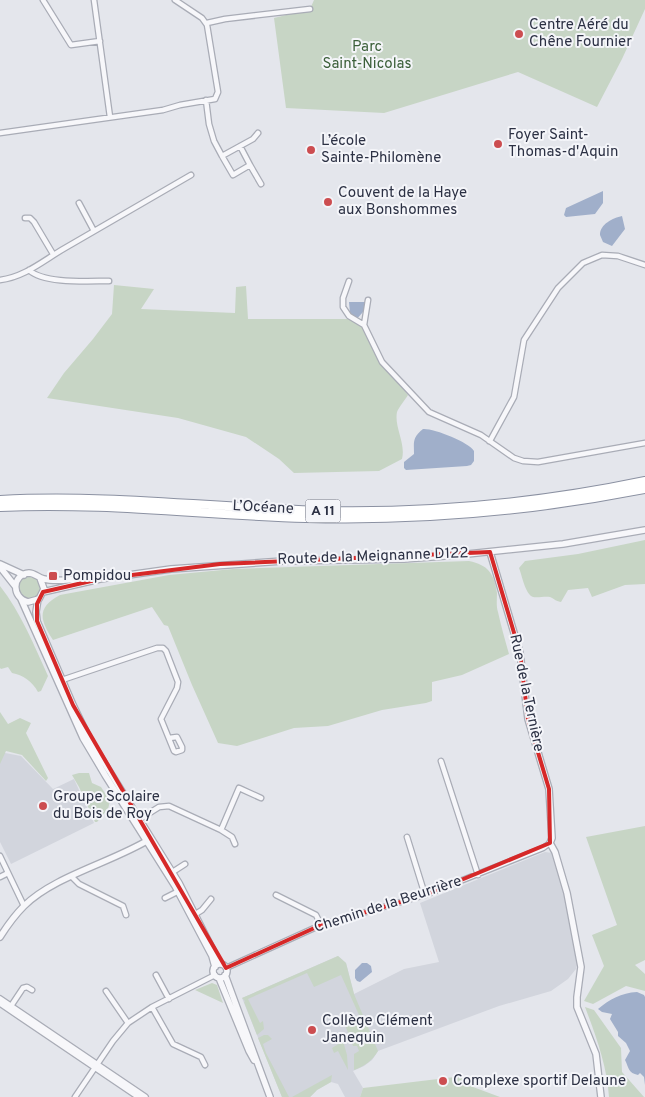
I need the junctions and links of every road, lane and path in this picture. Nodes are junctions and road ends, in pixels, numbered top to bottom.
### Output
1 (43, 0) edge
2 (94, 0) edge
3 (175, 0) edge
4 (310, 9) dead end
5 (207, 23) junction
6 (100, 41) junction
7 (206, 100) junction
8 (110, 117) junction
9 (0, 132) edge
10 (258, 133) dead end
11 (240, 146) junction
12 (222, 156) junction
13 (250, 165) junction
14 (191, 175) dead end
15 (261, 184) dead end
16 (79, 203) dead end
17 (25, 218) dead end
18 (94, 231) junction
19 (53, 254) junction
20 (645, 265) edge
21 (29, 270) junction
22 (0, 280) edge
23 (109, 281) dead end
24 (349, 281) dead end
25 (368, 300) dead end
26 (364, 325) junction
27 (489, 441) junction
28 (645, 443) edge
29 (645, 481) edge
30 (645, 489) edge
31 (0, 500) edge
32 (0, 507) edge
33 (645, 530) edge
34 (490, 552) junction
35 (0, 566) edge
36 (24, 574) junction
37 (40, 578) junction
38 (100, 579) junction
39 (16, 586) junction
40 (43, 592) junction
41 (21, 599) junction
42 (38, 600) junction
43 (62, 680) junction
44 (169, 738) dead end
45 (441, 761) dead end
46 (261, 798) dead end
47 (140, 819) junction
48 (221, 830) junction
49 (407, 838) dead end
50 (150, 839) junction
51 (550, 843) junction
52 (235, 844) dead end
53 (0, 856) edge
54 (185, 864) dead end
55 (8, 873) junction
56 (170, 874) junction
57 (478, 874) junction
58 (0, 877) edge
59 (72, 877) junction
60 (180, 890) junction
61 (276, 895) dead end
62 (426, 895) junction
63 (165, 898) dead end
64 (212, 899) dead end
65 (24, 906) junction
66 (126, 915) dead end
67 (194, 916) junction
68 (321, 926) junction
69 (0, 937) edge
70 (218, 966) junction
71 (226, 968) junction
72 (156, 975) dead end
73 (220, 976) junction
74 (32, 990) dead end
75 (106, 991) dead end
76 (169, 998) junction
77 (0, 999) edge
78 (0, 1003) edge
79 (11, 1006) junction
80 (152, 1008) junction
81 (128, 1023) junction
82 (205, 1065) dead end
83 (96, 1066) junction
84 (75, 1097) edge
85 (139, 1097) edge
86 (145, 1097) edge
87 (270, 1097) edge
88 (601, 1097) edge

1 - 6 street
2 - 6 street
3 - 5 street
4 - 5 street
5 - 7 street
6 - 8 street
7 - 8 street
7 - 12 street
8 - 9 street
10 - 11 street
11 - 12 street
11 - 13 street
12 - 13 street
13 - 15 street
14 - 18 street
16 - 18 street
17 - 19 street
18 - 19 street
19 - 21 street
20 - 27 street
21 - 22 street
21 - 23 street
24 - 26 street
25 - 26 street
26 - 27 street
27 - 28 street
29 - 31 highway, L’Océane / A 11
30 - 32 highway, L’Océane / A 11
33 - 34 street, Route de la Meignanne D122
34 - 38 street, Route de la Meignanne D122
34 - 51 street, Rue de la Ternière
35 - 36 street
35 - 39 street
36 - 37 street
36 - 39 street
37 - 38 street
37 - 40 street
38 - 40 street
39 - 41 street
40 - 42 street
41 - 42 street
41 - 50 street
42 - 43 street
43 - 44 street
43 - 47 street
45 - 57 street
46 - 48 street
47 - 48 street
47 - 50 street
48 - 52 street
49 - 62 street
50 - 56 street
50 - 59 street
51 - 57 street, Chemin de la Beurrière
51 - 88 street, Rue de la Ternière
53 - 55 street
54 - 56 street
55 - 58 street
55 - 65 street
56 - 60 street
57 - 62 street, Chemin de la Beurrière
59 - 65 street
59 - 66 street
60 - 63 street
60 - 67 street
61 - 68 street
62 - 68 street, Chemin de la Beurrière
64 - 67 street
65 - 69 street
67 - 70 street
68 - 71 street, Chemin de la Beurrière
70 - 71 street
70 - 73 street
71 - 73 street
72 - 76 street
73 - 76 street
73 - 87 street
74 - 79 street
75 - 81 street
76 - 80 street
77 - 79 street
78 - 83 street
79 - 83 street
80 - 81 street
80 - 82 street
81 - 83 street
83 - 84 street
83 - 85 street
83 - 86 street

